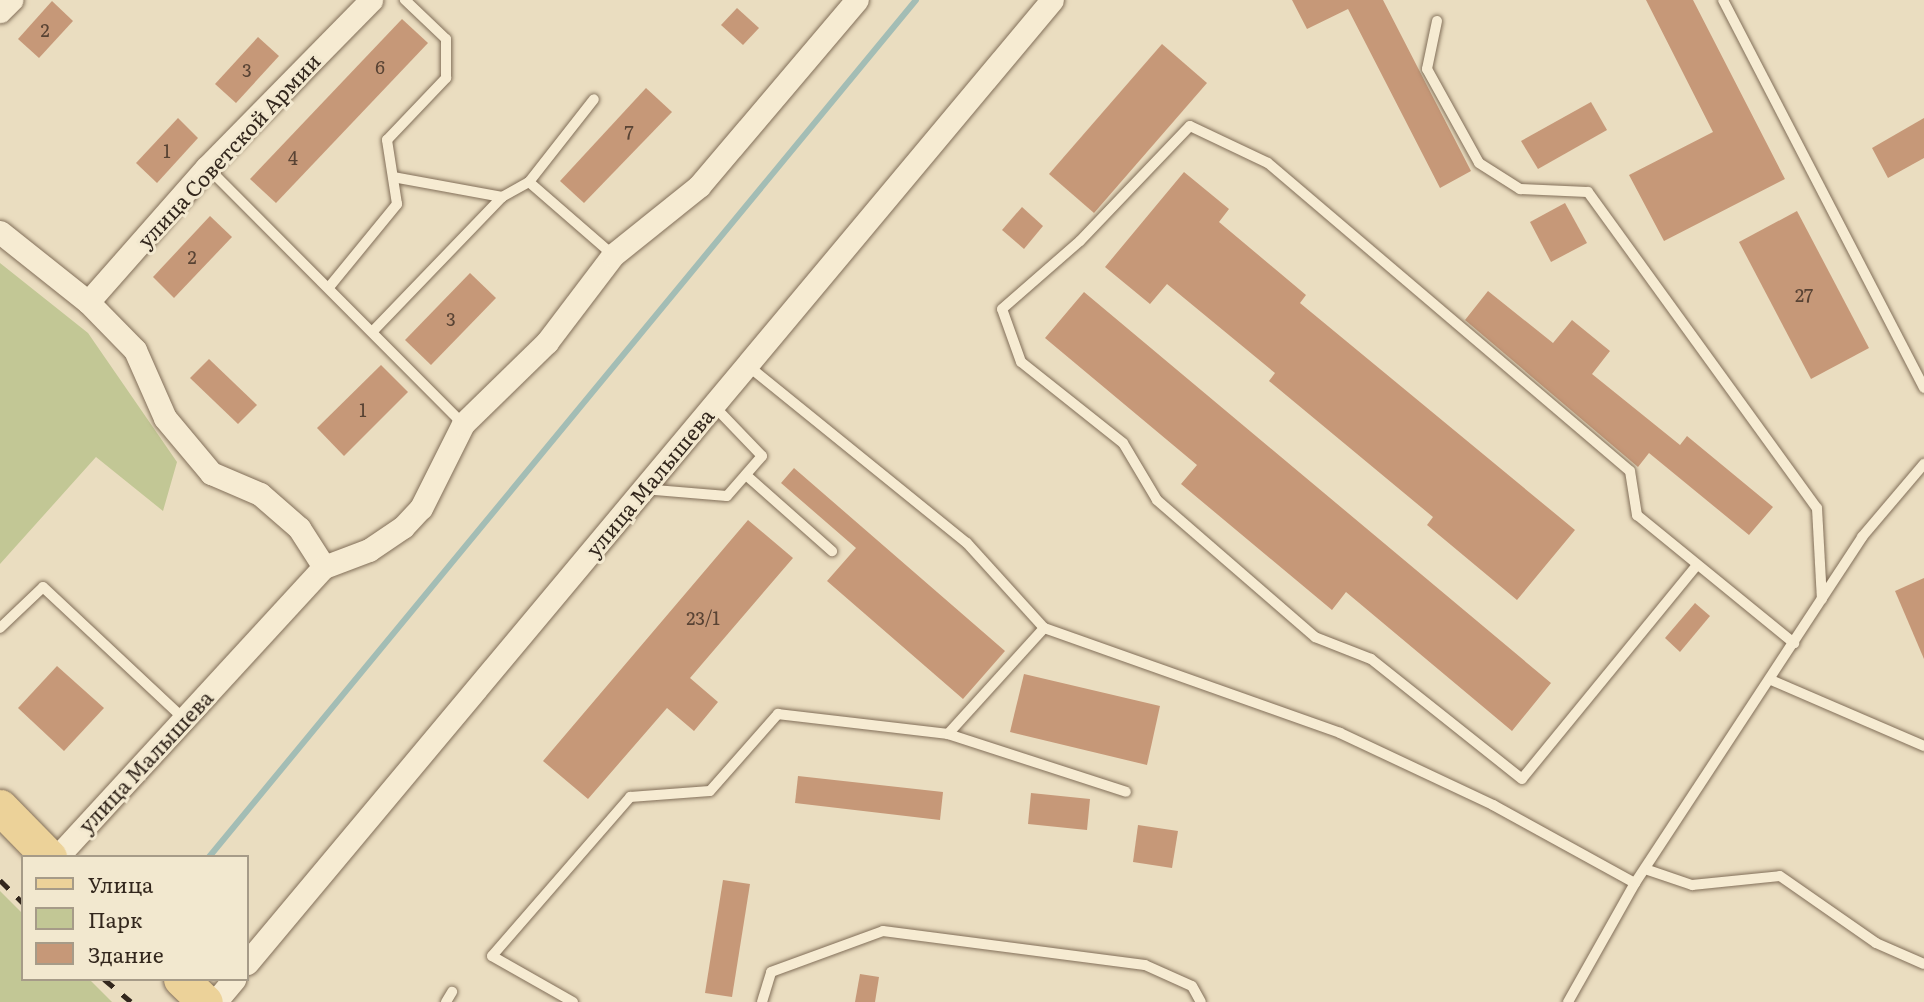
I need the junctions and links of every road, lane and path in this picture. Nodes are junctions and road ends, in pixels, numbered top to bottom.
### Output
1 (11, 0) edge
2 (371, 0) edge
3 (405, 0) edge
4 (857, 0) edge
5 (1052, 0) edge
6 (1723, 0) edge
7 (0, 11) edge
8 (1437, 21) dead end
9 (594, 99) dead end
10 (207, 167) junction
11 (393, 177) junction
12 (529, 183) junction
13 (502, 197) junction
14 (0, 232) edge
15 (613, 255) junction
16 (330, 286) junction
17 (88, 302) junction
18 (374, 330) junction
19 (747, 365) junction
20 (1924, 388) edge
21 (713, 405) junction
22 (463, 424) junction
23 (1924, 464) edge
24 (746, 475) junction
25 (643, 489) junction
26 (832, 551) dead end
27 (1697, 565) junction
28 (324, 567) junction
29 (1822, 599) junction
30 (0, 628) edge
31 (1044, 628) junction
32 (1794, 643) junction
33 (1771, 680) junction
34 (184, 719) junction
35 (948, 734) junction
36 (1924, 746) edge
37 (1126, 792) dead end
38 (0, 807) edge
39 (47, 855) edge
40 (59, 855) edge
41 (1645, 869) junction
42 (1635, 883) junction
43 (248, 962) edge
44 (1924, 964) edge
45 (182, 981) edge
46 (232, 981) edge
47 (205, 1002) edge
48 (215, 1002) edge
49 (573, 1002) edge
50 (762, 1002) edge
51 (1201, 1002) edge
52 (1569, 1002) edge

1 - 7 street
2 - 10 street, улица Советской Армии
3 - 11 lane
4 - 15 street, улица Малышева
5 - 19 street, улица Малышева
6 - 20 lane
8 - 29 lane
9 - 12 lane
10 - 16 lane
10 - 17 street, улица Советской Армии
11 - 13 lane
11 - 16 lane
12 - 13 lane
12 - 15 lane
13 - 18 lane
14 - 17 street
15 - 22 street, улица Малышева
16 - 18 lane
17 - 28 street
18 - 22 lane
19 - 21 street, улица Малышева
19 - 31 lane
21 - 24 lane
21 - 25 street, улица Малышева
22 - 28 street, улица Малышева
23 - 29 lane
24 - 25 lane
24 - 26 lane
25 - 43 street, улица Малышева
27 - 27 lane
27 - 32 lane
28 - 34 street, улица Малышева
29 - 32 lane
30 - 34 lane
31 - 35 lane
31 - 42 lane
32 - 33 lane
33 - 36 lane
33 - 41 lane
34 - 40 street, улица Малышева
35 - 37 lane
35 - 49 lane
38 - 39 main road
41 - 42 lane
41 - 44 lane
42 - 52 lane
45 - 47 main road
46 - 48 street
50 - 51 lane

